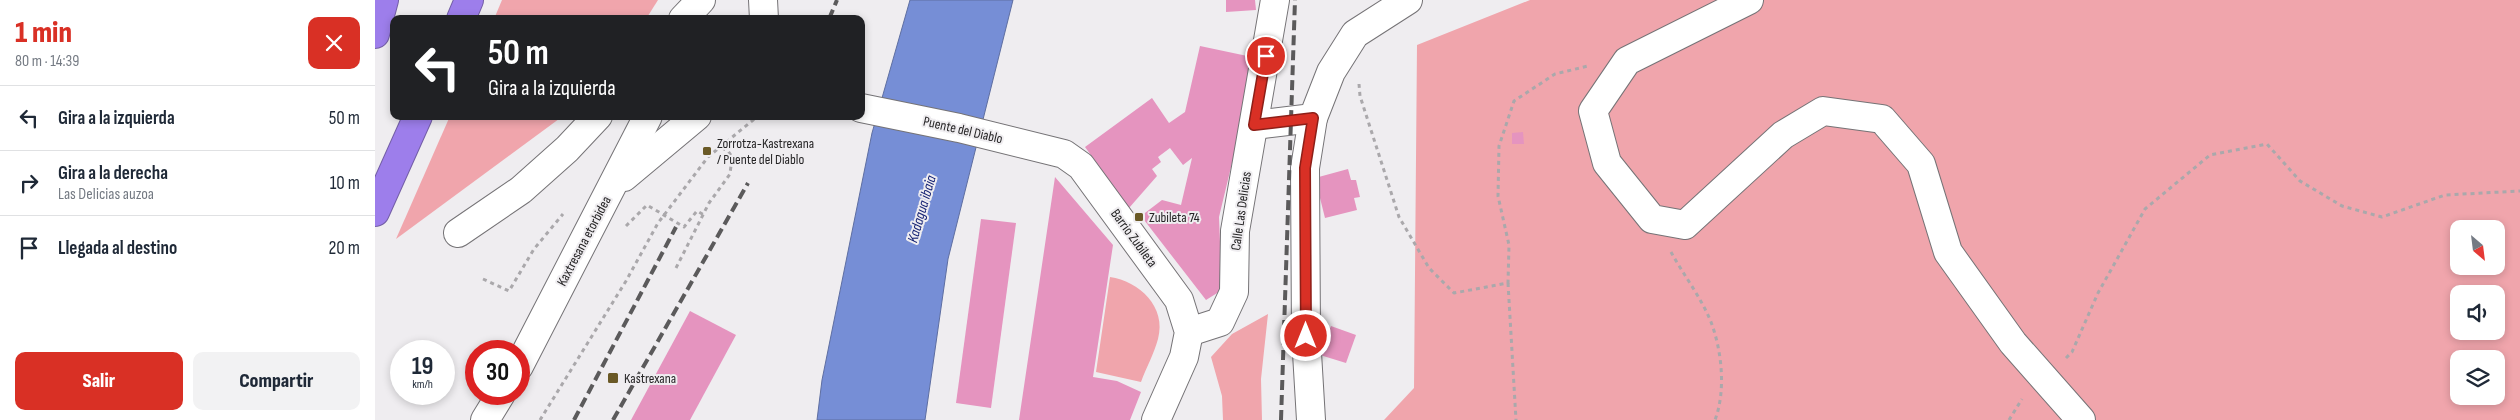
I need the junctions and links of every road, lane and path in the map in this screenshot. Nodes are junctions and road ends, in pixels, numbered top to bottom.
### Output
1 (385, 0) edge
2 (469, 0) edge
3 (701, 0) edge
4 (706, 0) edge
5 (763, 0) edge
6 (1275, 0) edge
7 (1408, 0) edge
8 (1749, 0) edge
9 (463, 15) edge
10 (687, 15) edge
11 (699, 15) edge
12 (764, 15) edge
13 (375, 34) edge
14 (1621, 69) junction
15 (1359, 78) dead end
16 (865, 109) edge
17 (1313, 118) junction
18 (416, 120) edge
19 (594, 120) edge
20 (646, 120) edge
21 (692, 120) edge
22 (753, 120) edge
23 (1254, 125) junction
24 (721, 147) junction
25 (1064, 154) joint
26 (614, 186) junction
27 (2520, 191) edge
28 (375, 212) edge
29 (1652, 219) junction
30 (458, 233) dead end
31 (676, 268) dead end
32 (1507, 282) junction
33 (1189, 332) junction
34 (530, 345) edge
35 (2045, 379) junction
36 (494, 405) edge
37 (485, 420) edge
38 (540, 420) edge
39 (1155, 420) edge
40 (1311, 420) edge
41 (1516, 420) edge
42 (1715, 420) edge
43 (2081, 420) edge

1 - 13 highway
2 - 9 highway
3 - 10 street
4 - 11 street
5 - 12 street
6 - 23 street, Calle Las Delicias
7 - 17 street
8 - 14 street
14 - 29 street
14 - 32 path
15 - 32 path
16 - 25 street, Puente del Diablo
17 - 23 street
17 - 40 street
18 - 28 highway
19 - 30 street
20 - 26 street, Kaxtresana etorbidea
21 - 26 street
22 - 24 path
23 - 33 street, Calle Las Delicias
24 - 31 path
24 - 38 path
25 - 33 street, Barrio Zubileta
26 - 34 street, Kaxtresana etorbidea
27 - 35 path
29 - 35 street
29 - 42 path
32 - 41 path
33 - 39 street
35 - 43 street
36 - 37 street

